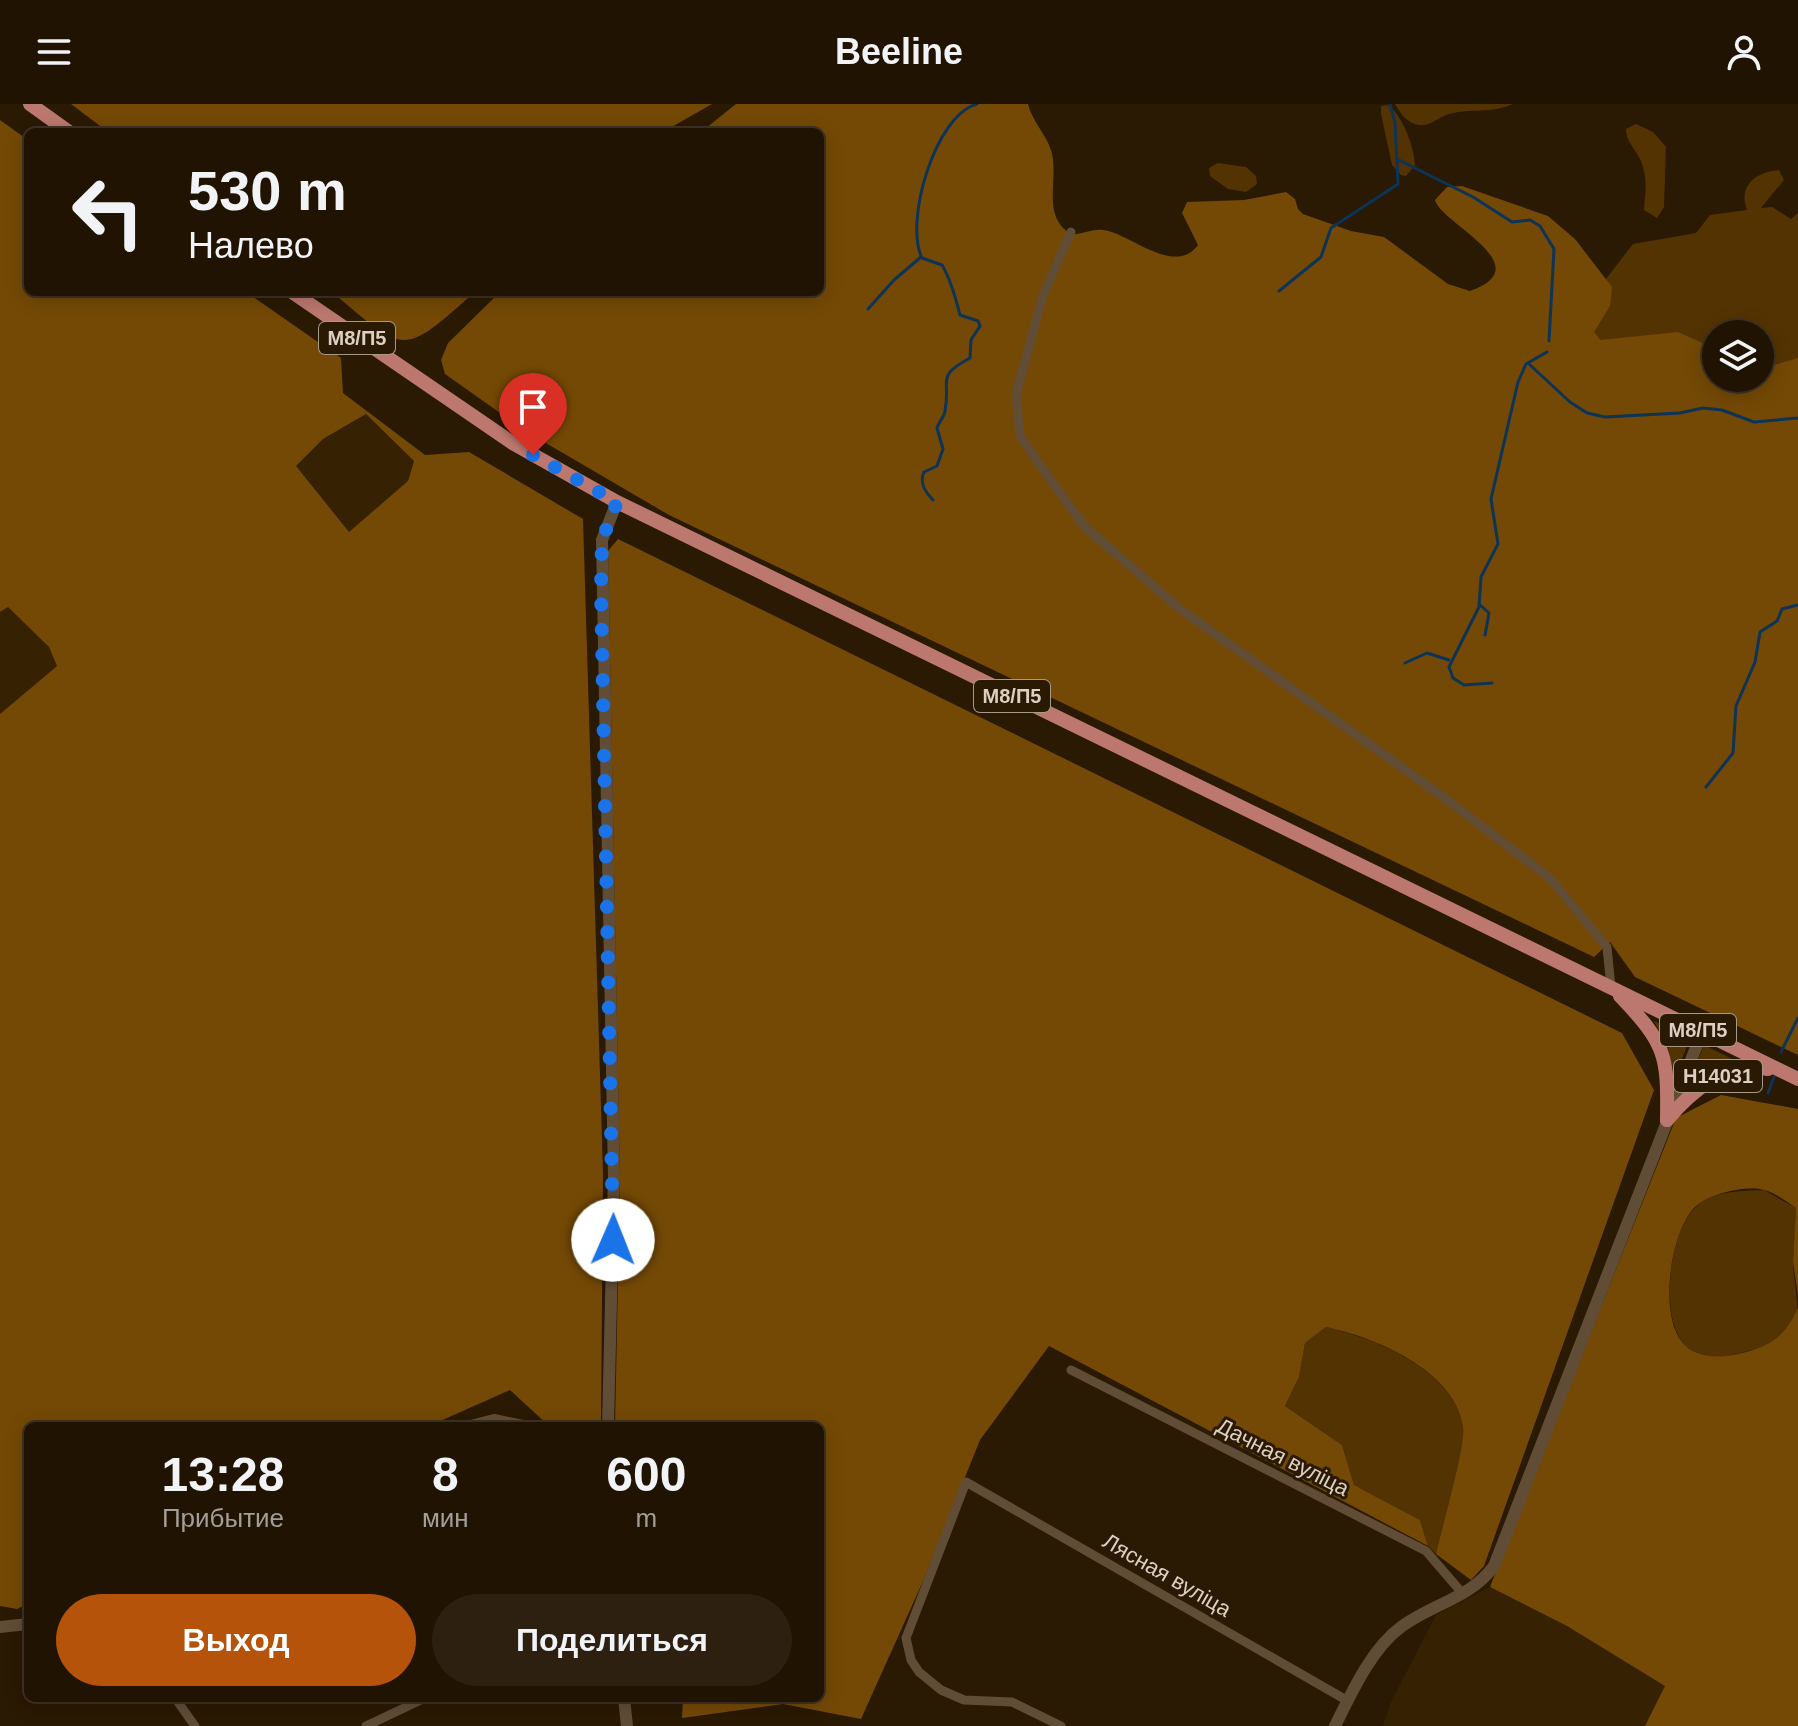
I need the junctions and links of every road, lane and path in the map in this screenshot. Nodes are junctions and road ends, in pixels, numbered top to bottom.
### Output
1 (30, 104) edge
2 (63, 128) edge
3 (1071, 232) dead end
4 (298, 296) edge
5 (617, 502) junction
6 (1611, 988) junction
7 (1702, 1032) junction
8 (1791, 1076) edge
9 (1667, 1120) junction
10 (1071, 1370) dead end
11 (608, 1422) edge
12 (1463, 1594) junction
13 (24, 1624) edge
14 (0, 1627) edge
15 (1348, 1701) junction
16 (178, 1702) edge
17 (417, 1702) edge
18 (624, 1702) edge
19 (195, 1726) edge
20 (366, 1726) edge
21 (627, 1726) edge
22 (1061, 1726) edge
23 (1335, 1726) edge

1 - 2 main road
3 - 6 street
4 - 5 main road, М8/П5
5 - 6 main road, М8/П5
5 - 11 street
6 - 7 main road, М8/П5
6 - 9 main road, Н14031
7 - 8 main road, М8/П5
7 - 9 street, Н14031
8 - 9 main road, Н14031
9 - 12 street, Н14031
10 - 12 street, Дачная вуліца
12 - 15 street, Н14031
13 - 14 street
15 - 22 street, Лясная вуліца
15 - 23 street, Н14031
16 - 19 street
17 - 20 street
18 - 21 street

